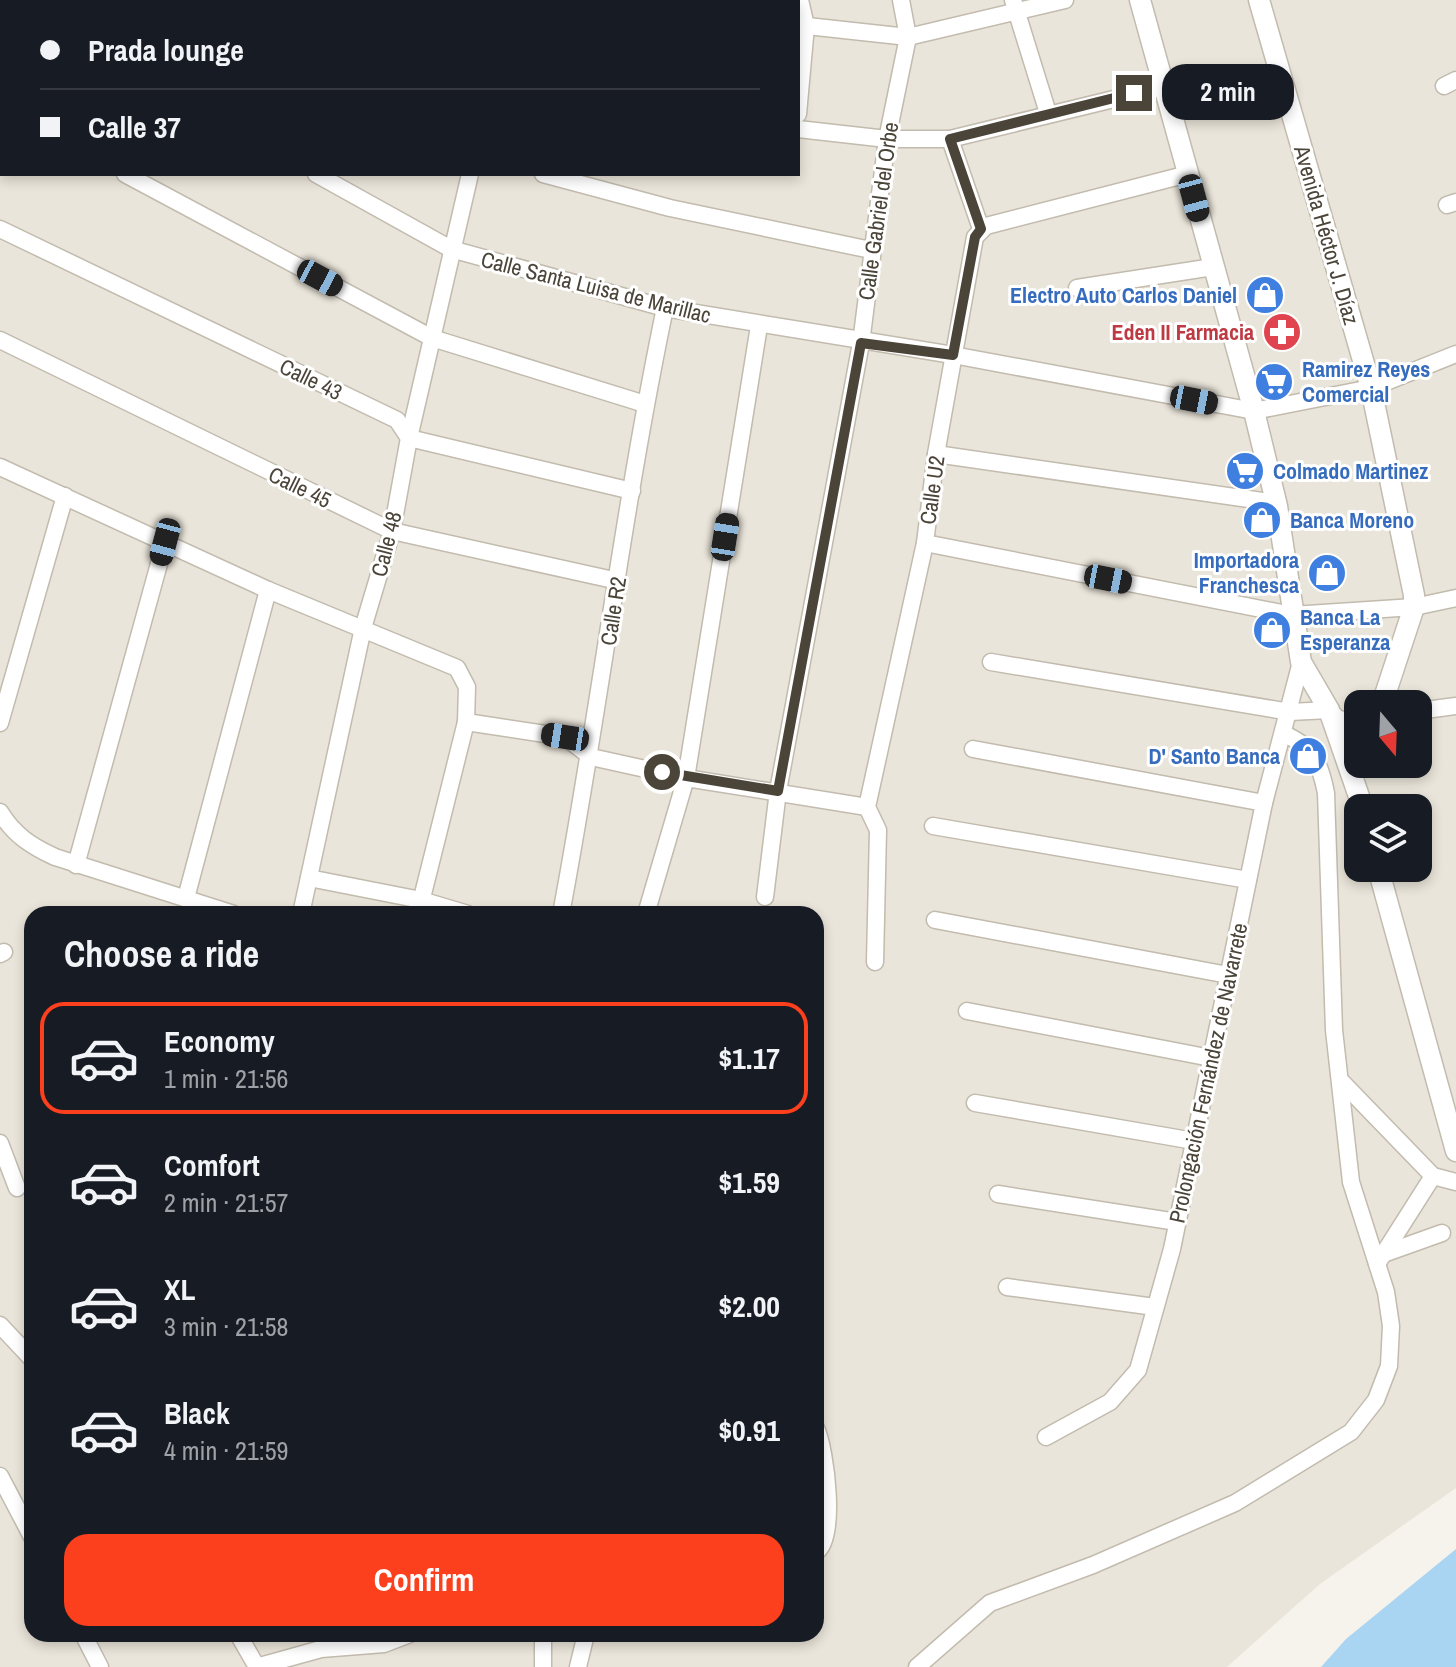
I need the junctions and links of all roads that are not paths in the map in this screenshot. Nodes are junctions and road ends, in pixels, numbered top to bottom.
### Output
1 (800, 0) edge
2 (901, 0) edge
3 (1065, 0) edge
4 (1140, 0) edge
5 (1259, 0) edge
6 (1015, 6) edge
7 (802, 25) edge
8 (908, 37) junction
9 (800, 70) edge
10 (1163, 87) junction
11 (1048, 113) junction
12 (800, 129) edge
13 (887, 139) junction
14 (950, 139) junction
15 (1188, 174) junction
16 (129, 176) edge
17 (320, 176) edge
18 (469, 176) edge
19 (550, 176) edge
20 (0, 229) edge
21 (981, 229) junction
22 (451, 249) junction
23 (871, 250) junction
24 (1213, 267) junction
25 (1077, 288) dead end
26 (665, 308) junction
27 (759, 326) junction
28 (432, 338) junction
29 (0, 340) edge
30 (861, 343) junction
31 (1456, 354) edge
32 (953, 355) junction
33 (1371, 388) junction
34 (645, 404) junction
35 (1254, 411) junction
36 (409, 438) junction
37 (936, 454) junction
38 (0, 467) edge
39 (632, 491) junction
40 (65, 496) junction
41 (1276, 503) junction
42 (392, 531) junction
43 (165, 542) junction
44 (925, 543) junction
45 (618, 581) junction
46 (268, 590) junction
47 (1456, 598) edge
48 (1414, 607) junction
49 (1292, 615) junction
50 (363, 628) junction
51 (991, 662) dead end
52 (1301, 662) junction
53 (1387, 690) edge
54 (1456, 706) edge
55 (1432, 709) edge
56 (1329, 710) junction
57 (1290, 712) junction
58 (1344, 720) edge
59 (466, 722) junction
60 (0, 723) edge
61 (1284, 734) junction
62 (973, 749) dead end
63 (591, 757) junction
64 (686, 778) junction
65 (778, 791) junction
66 (1360, 794) edge
67 (1264, 803) junction
68 (867, 807) junction
69 (0, 812) edge
70 (933, 826) dead end
71 (76, 865) junction
72 (309, 878) junction
73 (1248, 880) junction
74 (1382, 882) edge
75 (765, 897) dead end
76 (186, 898) junction
77 (210, 906) edge
78 (303, 906) edge
79 (415, 906) edge
80 (419, 906) edge
81 (563, 906) edge
82 (648, 906) edge
83 (935, 920) dead end
84 (875, 962) dead end
85 (1228, 975) junction
86 (967, 1011) dead end
87 (1211, 1058) junction
88 (1342, 1082) junction
89 (975, 1103) dead end
90 (1194, 1141) junction
91 (0, 1143) edge
92 (1456, 1151) edge
93 (1433, 1176) junction
94 (1456, 1182) edge
95 (17, 1188) dead end
96 (998, 1194) dead end
97 (1177, 1222) junction
98 (1442, 1233) dead end
99 (1382, 1258) junction
100 (1007, 1287) dead end
101 (1155, 1307) junction
102 (0, 1325) edge
103 (24, 1350) edge
104 (1046, 1437) dead end
105 (824, 1454) edge
106 (0, 1476) edge
107 (24, 1522) edge
108 (824, 1543) edge
109 (87, 1642) edge
110 (242, 1642) edge
111 (344, 1642) edge
112 (389, 1642) edge
113 (543, 1642) edge
114 (584, 1642) edge
115 (348, 1646) junction
116 (100, 1667) edge
117 (256, 1667) edge
118 (543, 1667) edge
119 (578, 1667) edge
120 (917, 1667) edge

1 - 7 street
2 - 8 street, Calle Gabriel del Orbe
3 - 6 street
4 - 10 street
5 - 33 street, Avenida Héctor J. Díaz
6 - 8 street
6 - 11 street
7 - 8 street
7 - 9 street
8 - 13 street, Calle Gabriel del Orbe
10 - 11 street
10 - 15 street
11 - 14 street
12 - 13 street
13 - 14 street
13 - 23 street, Calle Gabriel del Orbe
14 - 21 street
15 - 21 street
15 - 24 street
16 - 28 street
17 - 22 street, Calle Santa Luisa de Marillac
18 - 22 street, Calle 48
19 - 23 street
20 - 36 street, Calle 43
21 - 32 street, Calle U2
22 - 26 street, Calle Santa Luisa de Marillac
22 - 28 street, Calle 48
23 - 30 street, Calle Gabriel del Orbe
24 - 25 street
24 - 35 street
26 - 27 street, Calle Santa Luisa de Marillac
26 - 34 street, Calle R2
27 - 30 street, Calle Santa Luisa de Marillac
27 - 64 street
28 - 34 street
28 - 36 street, Calle 48
29 - 42 street, Calle 45
30 - 32 street, Calle Santa Luisa de Marillac
30 - 65 street, Calle Gabriel del Orbe
31 - 33 street, Calle Santa Luisa de Marillac
32 - 35 street, Calle Santa Luisa de Marillac
32 - 37 street, Calle U2
33 - 35 street, Calle Santa Luisa de Marillac
33 - 48 street, Avenida Héctor J. Díaz
34 - 39 street, Calle R2
35 - 41 street
36 - 39 street, Calle 43
36 - 42 street, Calle 48
37 - 41 street
37 - 44 street, Calle U2
38 - 40 street
39 - 45 street, Calle R2
40 - 43 street
40 - 60 street
41 - 49 street
42 - 45 street, Calle 45
42 - 50 street, Calle 48
43 - 46 street
43 - 71 street
44 - 49 street
44 - 68 street, Calle U2
45 - 63 street, Calle R2
46 - 50 street
46 - 76 street
47 - 48 street
48 - 49 street
48 - 53 street, Avenida Héctor J. Díaz
49 - 52 street
50 - 59 street
50 - 72 street, Calle 48
51 - 57 street
52 - 56 street
52 - 57 street, Prolongación Fernández de Navarrete
54 - 55 street
56 - 57 street
56 - 58 street
56 - 66 street
57 - 61 street, Prolongación Fernández de Navarrete
59 - 63 street
59 - 80 street
61 - 67 street, Prolongación Fernández de Navarrete
61 - 88 street
62 - 67 street
63 - 64 street
63 - 81 street, Calle R2
64 - 65 street
64 - 82 street
65 - 68 street
65 - 75 street, Calle Gabriel del Orbe
67 - 73 street, Prolongación Fernández de Navarrete
68 - 84 street, Calle U2
69 - 71 street
70 - 73 street
71 - 76 street
72 - 78 street, Calle 48
72 - 79 street
73 - 85 street, Prolongación Fernández de Navarrete
74 - 92 street
76 - 77 street
83 - 85 street
85 - 87 street, Prolongación Fernández de Navarrete
86 - 87 street
87 - 90 street, Prolongación Fernández de Navarrete
88 - 93 street
88 - 99 street
89 - 90 street
90 - 97 street, Prolongación Fernández de Navarrete
91 - 95 street
93 - 94 street
93 - 99 street
96 - 97 street
97 - 101 street, Prolongación Fernández de Navarrete
98 - 99 street
99 - 120 street
100 - 101 street
101 - 104 street, Prolongación Fernández de Navarrete
102 - 103 street
105 - 108 street
106 - 107 street
109 - 116 street
110 - 117 street
111 - 115 street
112 - 115 street
113 - 118 street
114 - 119 street
115 - 117 street

